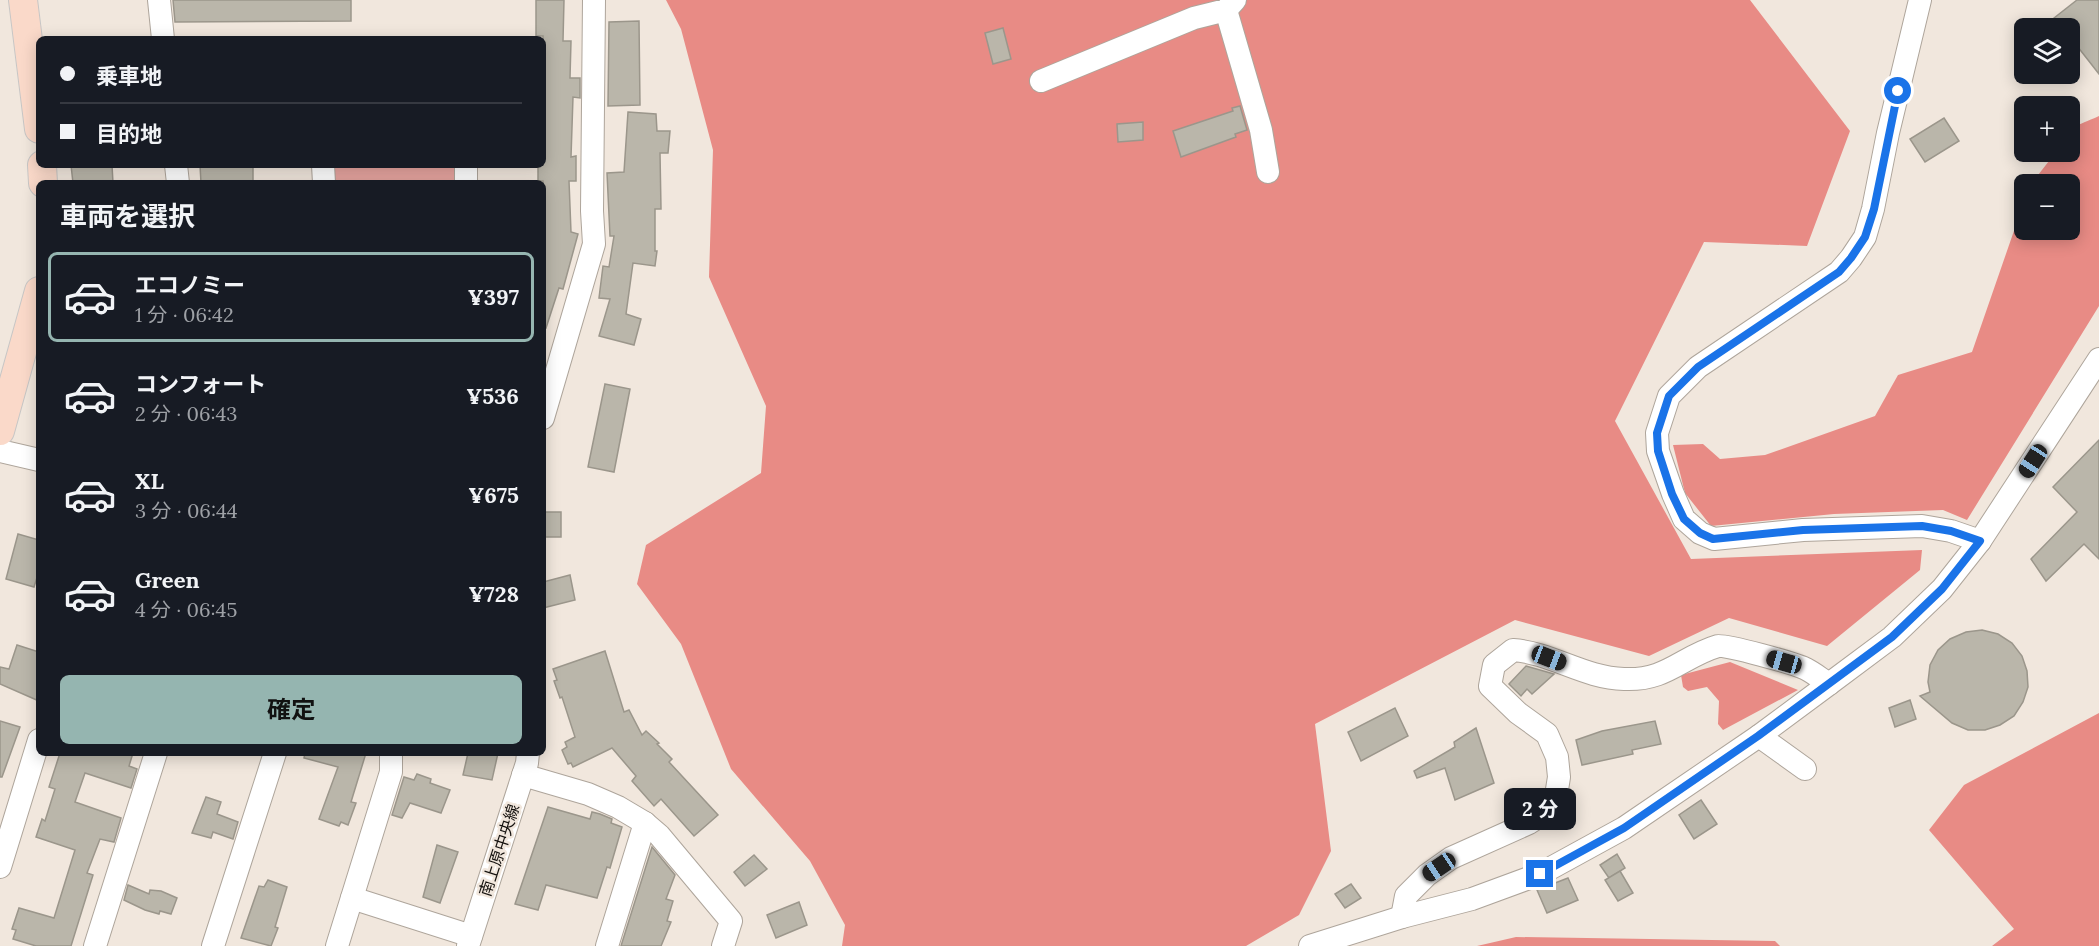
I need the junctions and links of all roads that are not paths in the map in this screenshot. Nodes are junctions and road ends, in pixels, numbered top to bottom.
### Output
1 (23, 0) edge
2 (159, 0) edge
3 (594, 0) edge
4 (1920, 0) edge
5 (1230, 5) edge
6 (163, 36) edge
7 (1041, 81) dead end
8 (36, 105) edge
9 (1268, 172) dead end
10 (36, 302) edge
11 (2099, 359) edge
12 (546, 408) edge
13 (0, 431) edge
14 (0, 451) edge
15 (36, 459) edge
16 (1980, 541) junction
17 (1829, 684) junction
18 (1758, 736) junction
19 (36, 750) edge
20 (155, 756) edge
21 (274, 756) edge
22 (391, 756) edge
23 (527, 756) edge
24 (1805, 769) dead end
25 (523, 775) junction
26 (645, 823) junction
27 (0, 867) edge
28 (352, 898) junction
29 (1402, 916) junction
30 (469, 941) edge
31 (95, 946) edge
32 (213, 946) edge
33 (337, 946) edge
34 (607, 946) edge
35 (723, 946) edge
36 (1310, 946) edge

1 - 8 main road
2 - 6 street
3 - 12 street
4 - 16 street
5 - 7 street
5 - 9 street
10 - 13 main road
11 - 16 street
14 - 15 street
16 - 17 street
17 - 18 street
17 - 29 street
18 - 24 street
18 - 29 street
19 - 27 street
20 - 31 street
21 - 32 street
22 - 28 street
23 - 25 street, 南上原中央線
25 - 26 street
25 - 30 street, 南上原中央線
26 - 34 street
26 - 35 street
28 - 30 street
28 - 33 street
29 - 36 street

